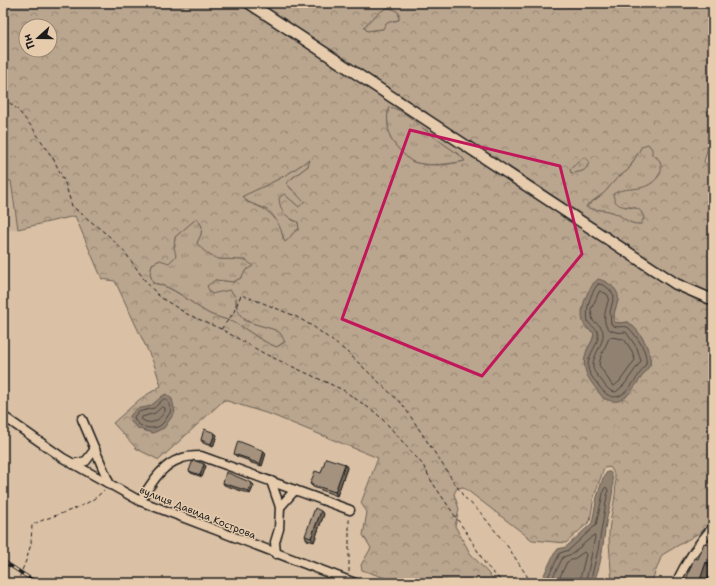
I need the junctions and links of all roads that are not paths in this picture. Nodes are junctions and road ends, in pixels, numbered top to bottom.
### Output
1 (249, 3) edge
2 (713, 300) edge
3 (3, 416) edge
4 (82, 419) dead end
5 (95, 449) junction
6 (73, 464) junction
7 (271, 481) junction
8 (110, 485) junction
9 (295, 490) junction
10 (140, 501) junction
11 (280, 507) junction
12 (350, 510) road end
13 (713, 527) edge
14 (710, 537) edge
15 (276, 554) junction
16 (352, 582) edge
17 (676, 583) edge

1 - 2 main road
3 - 6 street, вулиця Давида Кострова
4 - 5 street
5 - 6 street
5 - 8 street
6 - 8 street, вулиця Давида Кострова
7 - 9 street
7 - 10 street
7 - 11 street
8 - 10 street, вулиця Давида Кострова
9 - 11 street
9 - 12 street
10 - 15 street, вулиця Давида Кострова
11 - 15 street
13 - 14 street
14 - 17 street
15 - 16 street, вулиця Давида Кострова

